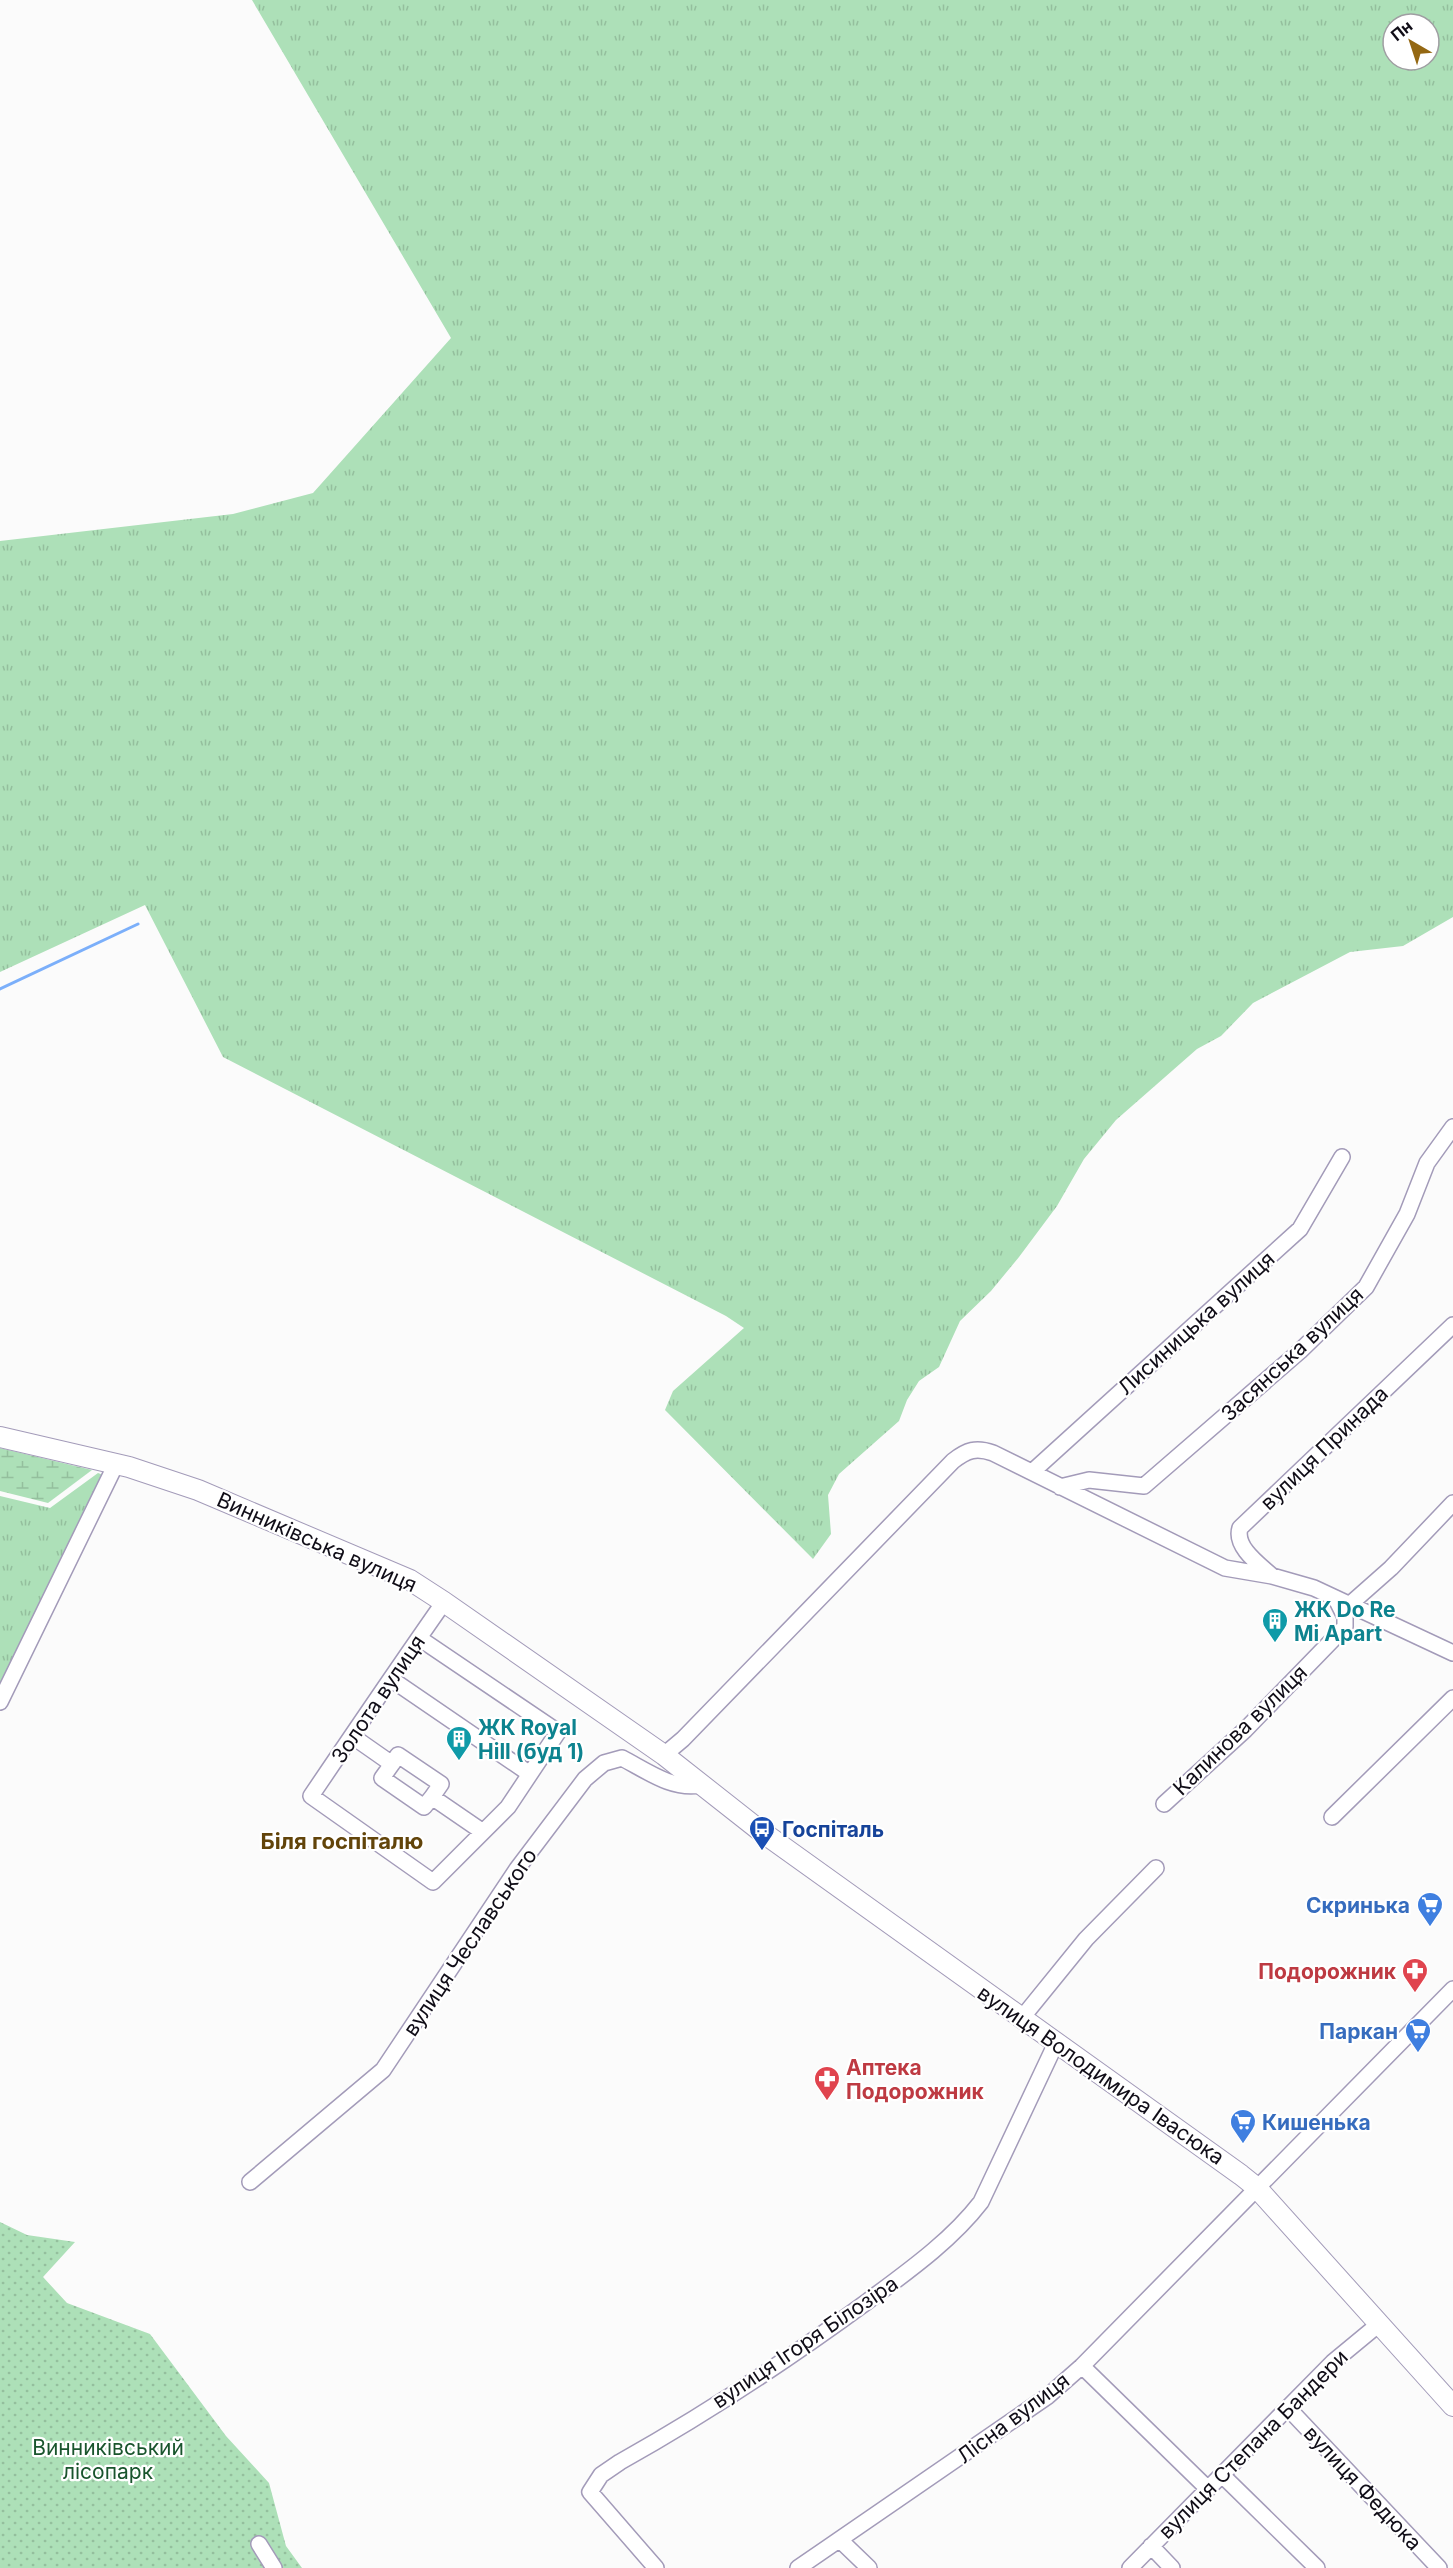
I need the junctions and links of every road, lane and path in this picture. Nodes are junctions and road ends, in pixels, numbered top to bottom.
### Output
1 (1453, 1127) edge
2 (1342, 1157) dead end
3 (1453, 1325) edge
4 (0, 1437) edge
5 (116, 1464) junction
6 (1032, 1472) junction
7 (1060, 1487) junction
8 (1453, 1503) edge
9 (1272, 1576) junction
10 (444, 1602) junction
11 (1342, 1602) junction
12 (419, 1638) junction
13 (1453, 1653) edge
14 (391, 1679) junction
15 (1453, 1698) edge
16 (0, 1702) edge
17 (352, 1736) junction
18 (664, 1755) junction
19 (392, 1764) junction
20 (530, 1774) junction
21 (704, 1788) junction
22 (432, 1797) junction
23 (1164, 1804) dead end
24 (1332, 1817) dead end
25 (483, 1832) junction
26 (1156, 1868) dead end
27 (1453, 1989) edge
28 (1021, 2019) junction
29 (1056, 2043) junction
30 (250, 2182) dead end
31 (1256, 2187) junction
32 (1379, 2324) junction
33 (1082, 2366) junction
34 (1453, 2406) edge
35 (1288, 2408) junction
36 (1222, 2475) junction
37 (1208, 2488) junction
38 (840, 2540) junction
39 (259, 2544) dead end
40 (1151, 2546) junction
41 (274, 2568) edge
42 (656, 2568) edge
43 (798, 2568) edge
44 (869, 2568) edge
45 (1130, 2568) edge
46 (1172, 2568) edge
47 (1317, 2568) edge
48 (1439, 2568) edge

1 - 7 street, Засянська вулиця
2 - 6 street, Лисиницька вулиця
3 - 9 street, вулиця Принада
4 - 5 main road, Винниківська вулиця
5 - 10 main road, Винниківська вулиця
5 - 16 street
6 - 7 street
6 - 18 street
7 - 9 street
8 - 11 street
9 - 11 street
10 - 12 street, Золота вулиця
10 - 18 main road, Винниківська вулиця
11 - 13 street
11 - 23 street, Калинова вулиця
12 - 14 street, Золота вулиця
12 - 20 street
14 - 17 street, Золота вулиця
14 - 20 street
15 - 24 street
17 - 19 street
17 - 25 street, Золота вулиця
18 - 21 main road, вулиця Володимира Івасюка
19 - 22 street
19 - 22 street
20 - 25 street
21 - 28 main road, вулиця Володимира Івасюка
21 - 30 street, вулиця Чеславського
22 - 25 street
26 - 28 street
27 - 31 street, Лісна вулиця
28 - 29 main road, вулиця Володимира Івасюка
29 - 31 main road, вулиця Володимира Івасюка
29 - 42 street, вулиця Ігоря Білозіра
31 - 32 main road, вулиця Володимира Івасюка
31 - 33 street, Лісна вулиця
32 - 34 main road, вулиця Володимира Івасюка
32 - 35 street, вулиця Степана Бандери
33 - 37 street
33 - 38 street, Лісна вулиця
35 - 36 street, вулиця Степана Бандери
35 - 48 street, вулиця Федюка
36 - 37 street, вулиця Степана Бандери
36 - 47 street
37 - 40 street, вулиця Степана Бандери
38 - 43 street, Лісна вулиця
38 - 44 street
39 - 41 street
40 - 45 street, вулиця Степана Бандери
40 - 46 street

